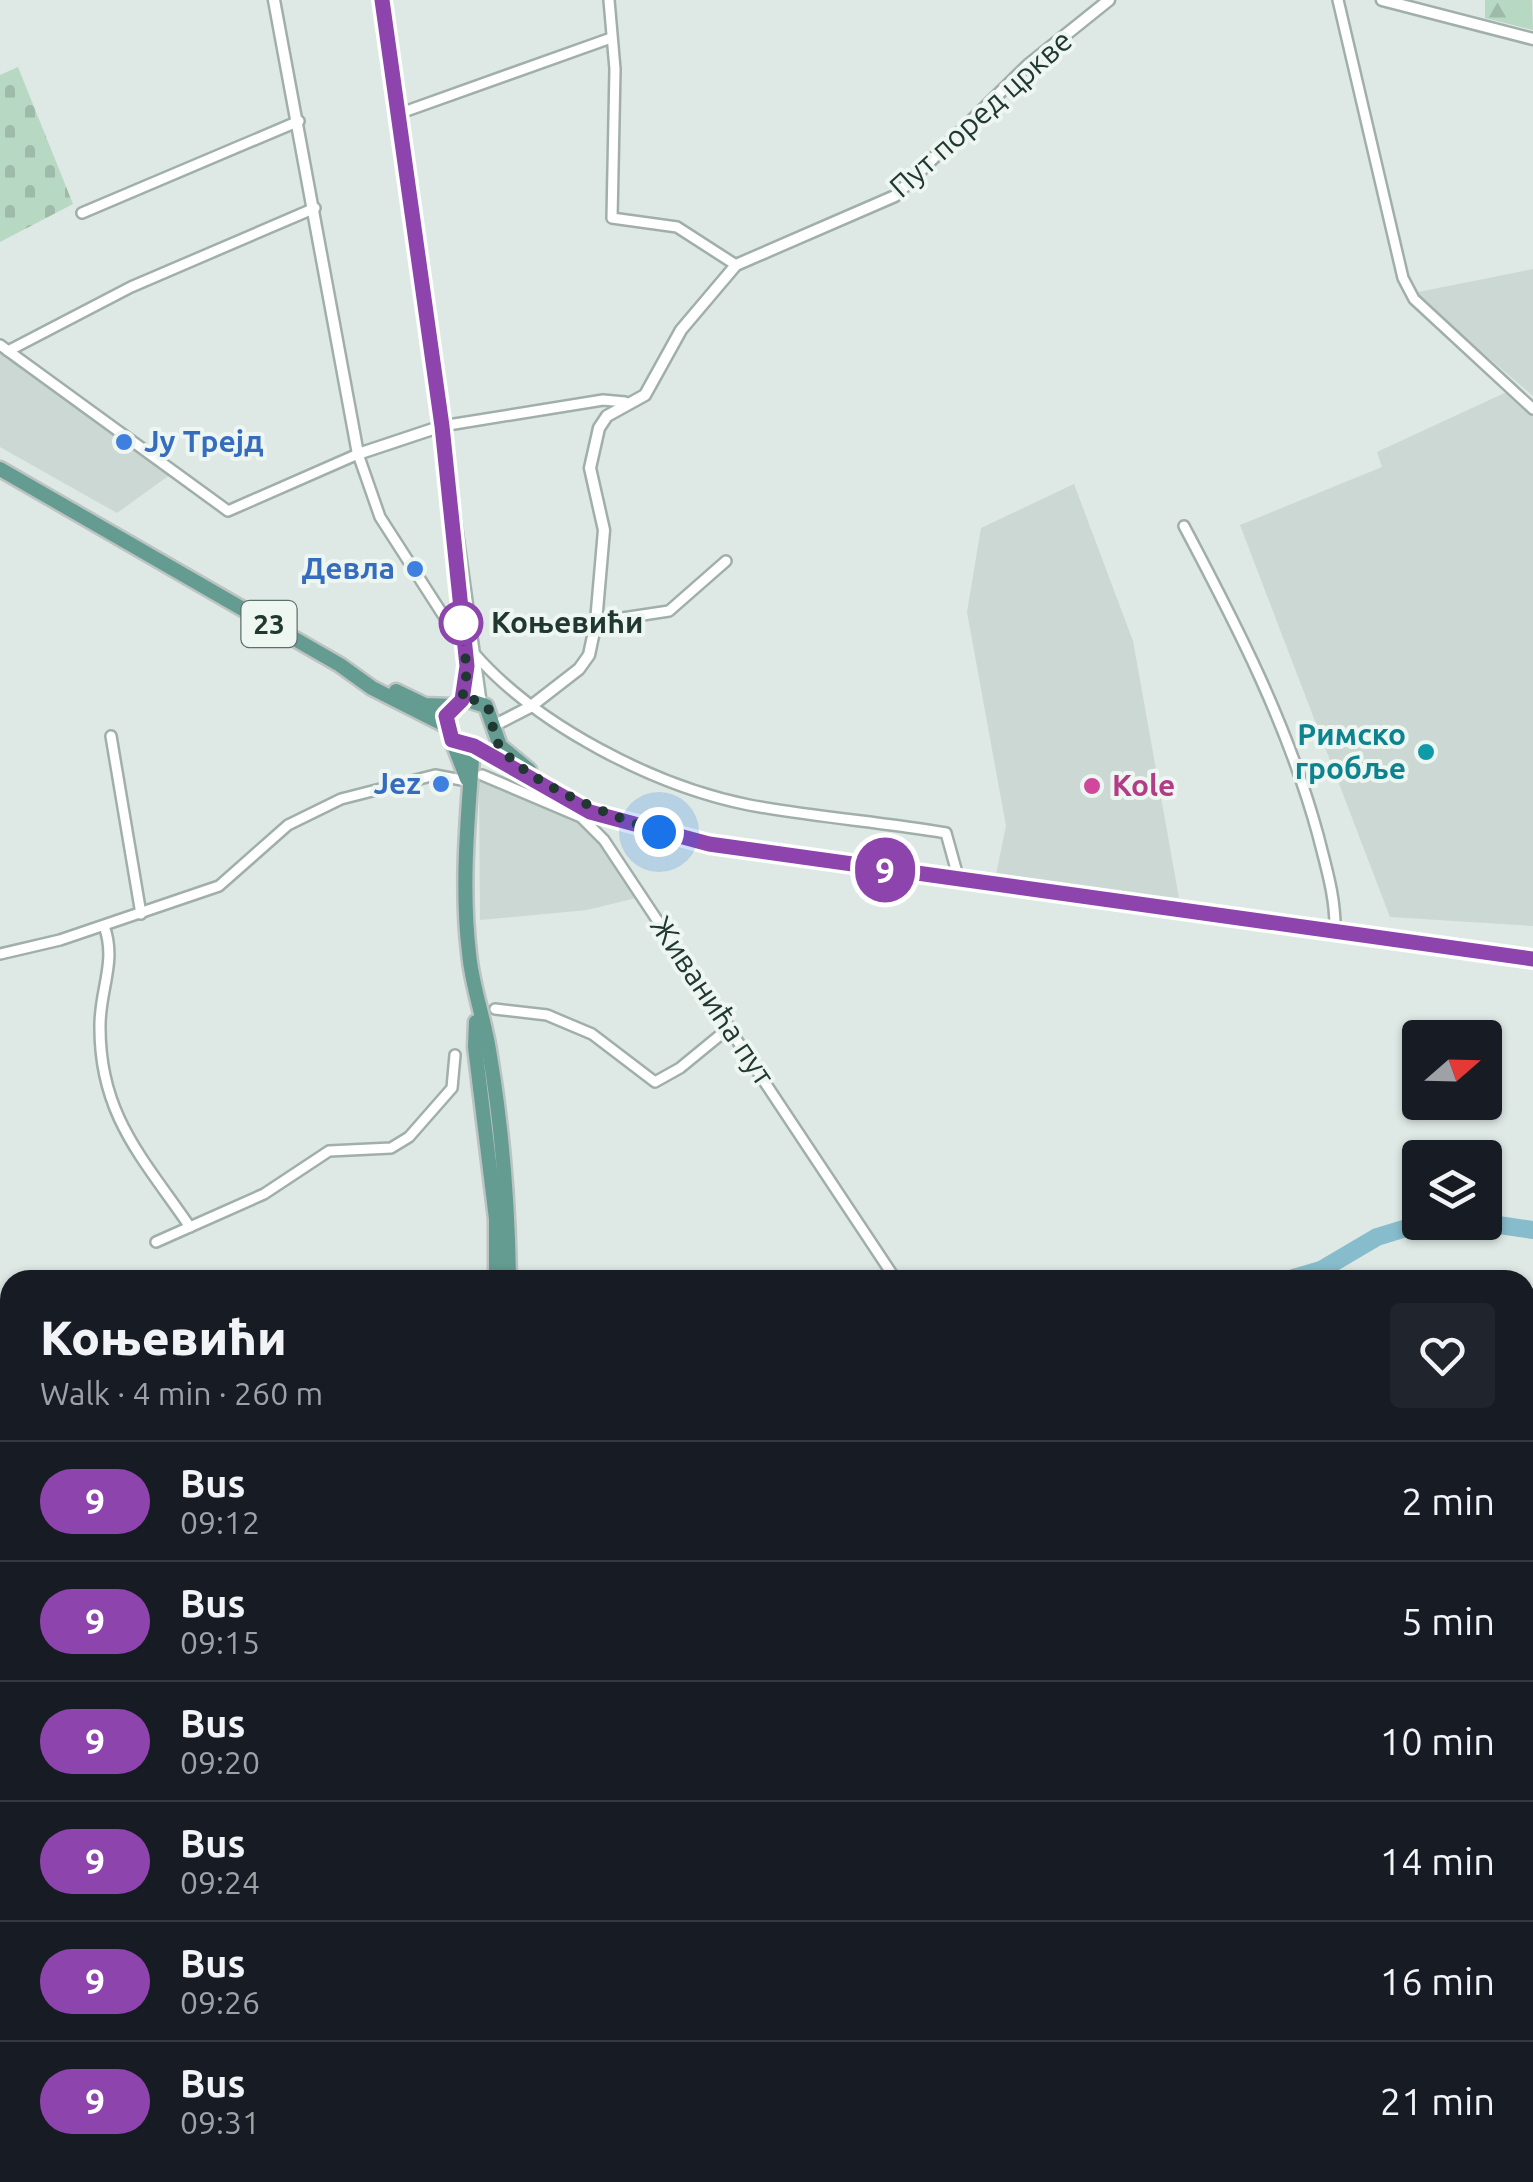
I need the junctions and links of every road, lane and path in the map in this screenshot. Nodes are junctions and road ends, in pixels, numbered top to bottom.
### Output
1 (274, 0) edge
2 (382, 0) edge
3 (608, 0) edge
4 (1109, 0) edge
5 (1338, 0) edge
6 (1382, 0) edge
7 (611, 38) junction
8 (1533, 38) edge
9 (398, 114) junction
10 (298, 121) junction
11 (315, 208) junction
12 (82, 213) dead end
13 (736, 265) junction
14 (4, 348) edge
15 (626, 402) junction
16 (1533, 409) edge
17 (442, 426) junction
18 (358, 454) junction
19 (0, 469) edge
20 (1184, 526) dead end
21 (726, 561) dead end
22 (596, 622) junction
23 (452, 629) dead end
24 (468, 650) junction
25 (340, 664) junction
26 (457, 703) junction
27 (530, 707) junction
28 (489, 718) junction
29 (446, 725) junction
30 (111, 736) dead end
31 (456, 742) junction
32 (473, 746) junction
33 (503, 764) junction
34 (471, 777) junction
35 (590, 814) junction
36 (960, 881) junction
37 (141, 914) junction
38 (104, 926) junction
39 (1335, 932) junction
40 (0, 954) edge
41 (1533, 959) edge
42 (496, 1009) dead end
43 (730, 1028) junction
44 (455, 1055) dead end
45 (502, 1218) junction
46 (190, 1227) junction
47 (156, 1242) dead end
48 (497, 1270) edge
49 (508, 1270) edge
50 (889, 1270) edge

1 - 10 street
2 - 9 main road
3 - 7 street
4 - 13 street, Пут поред цркве
5 - 16 street
6 - 8 street
7 - 9 street
7 - 13 street
9 - 17 main road
10 - 11 street
10 - 12 street
11 - 14 street
11 - 18 street
13 - 15 street, Пут поред цркве
14 - 18 street
15 - 17 street
15 - 22 street, Пут поред цркве
17 - 18 street
17 - 24 main road
18 - 23 street
19 - 25 main road, 23
20 - 39 street
21 - 22 street
22 - 27 street, Пут поред цркве
24 - 26 main road
24 - 27 street
24 - 28 main road
25 - 26 main road, 23
25 - 29 main road, 23
26 - 28 main road, 23
26 - 29 main road
27 - 28 street, Пут поред цркве
27 - 36 street
28 - 32 main road
28 - 35 main road
29 - 31 main road
30 - 37 street
31 - 32 main road
31 - 34 main road
32 - 33 main road
32 - 34 main road
33 - 34 main road
33 - 35 main road
34 - 35 street, Живанића пут
34 - 37 street, Живанића пут
34 - 45 main road
35 - 36 main road
35 - 43 street, Живанића пут
36 - 39 main road
37 - 38 street
38 - 40 street
38 - 46 street
39 - 41 main road
42 - 43 street
43 - 50 street, Живанића пут
44 - 46 street
45 - 48 main road
45 - 49 main road
46 - 47 street

